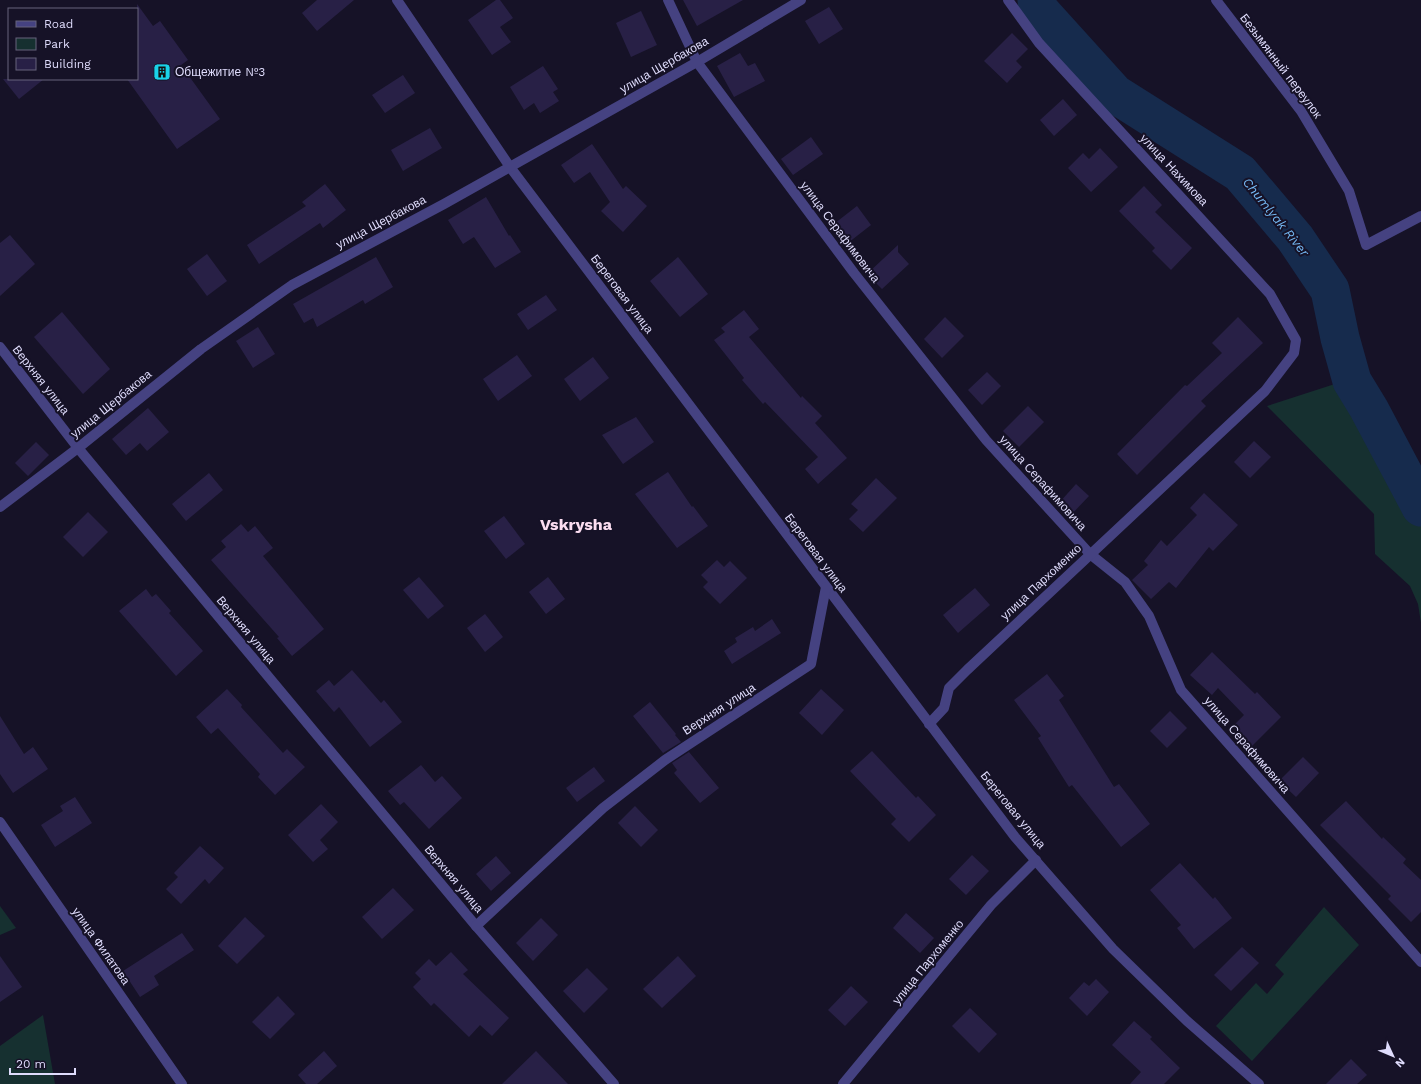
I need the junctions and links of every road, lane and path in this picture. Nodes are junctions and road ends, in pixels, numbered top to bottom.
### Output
1 (397, 0) edge
2 (668, 0) edge
3 (801, 0) edge
4 (1008, 0) edge
5 (1216, 0) edge
6 (697, 62) junction
7 (510, 167) junction
8 (1421, 216) edge
9 (0, 347) edge
10 (1284, 366) joint
11 (78, 448) junction
12 (0, 507) edge
13 (1090, 554) junction
14 (826, 587) junction
15 (929, 724) junction
16 (0, 822) edge
17 (1036, 860) junction
18 (476, 926) junction
19 (1421, 962) edge
20 (182, 1084) edge
21 (614, 1084) edge
22 (844, 1084) edge
23 (1259, 1084) edge

1 - 7 street, Береговая улица
2 - 6 street, улица Серафимовича
3 - 6 street, улица Щербакова
4 - 10 street, улица Нахимова
5 - 8 street, Безымянный переулок
6 - 7 street, улица Щербакова
6 - 13 street, улица Серафимовича
7 - 11 street, улица Щербакова
7 - 14 street, Береговая улица
9 - 11 street, Верхняя улица
10 - 13 street, улица Пархоменко
11 - 12 street, улица Щербакова
11 - 18 street, Верхняя улица
13 - 15 street, улица Пархоменко
13 - 19 street, улица Серафимовича
14 - 15 street, Береговая улица
14 - 18 street, Верхняя улица
15 - 17 street, Береговая улица
16 - 20 street, улица Филатова
17 - 22 street, улица Пархоменко
17 - 23 street, Береговая улица
18 - 21 street, Верхняя улица

